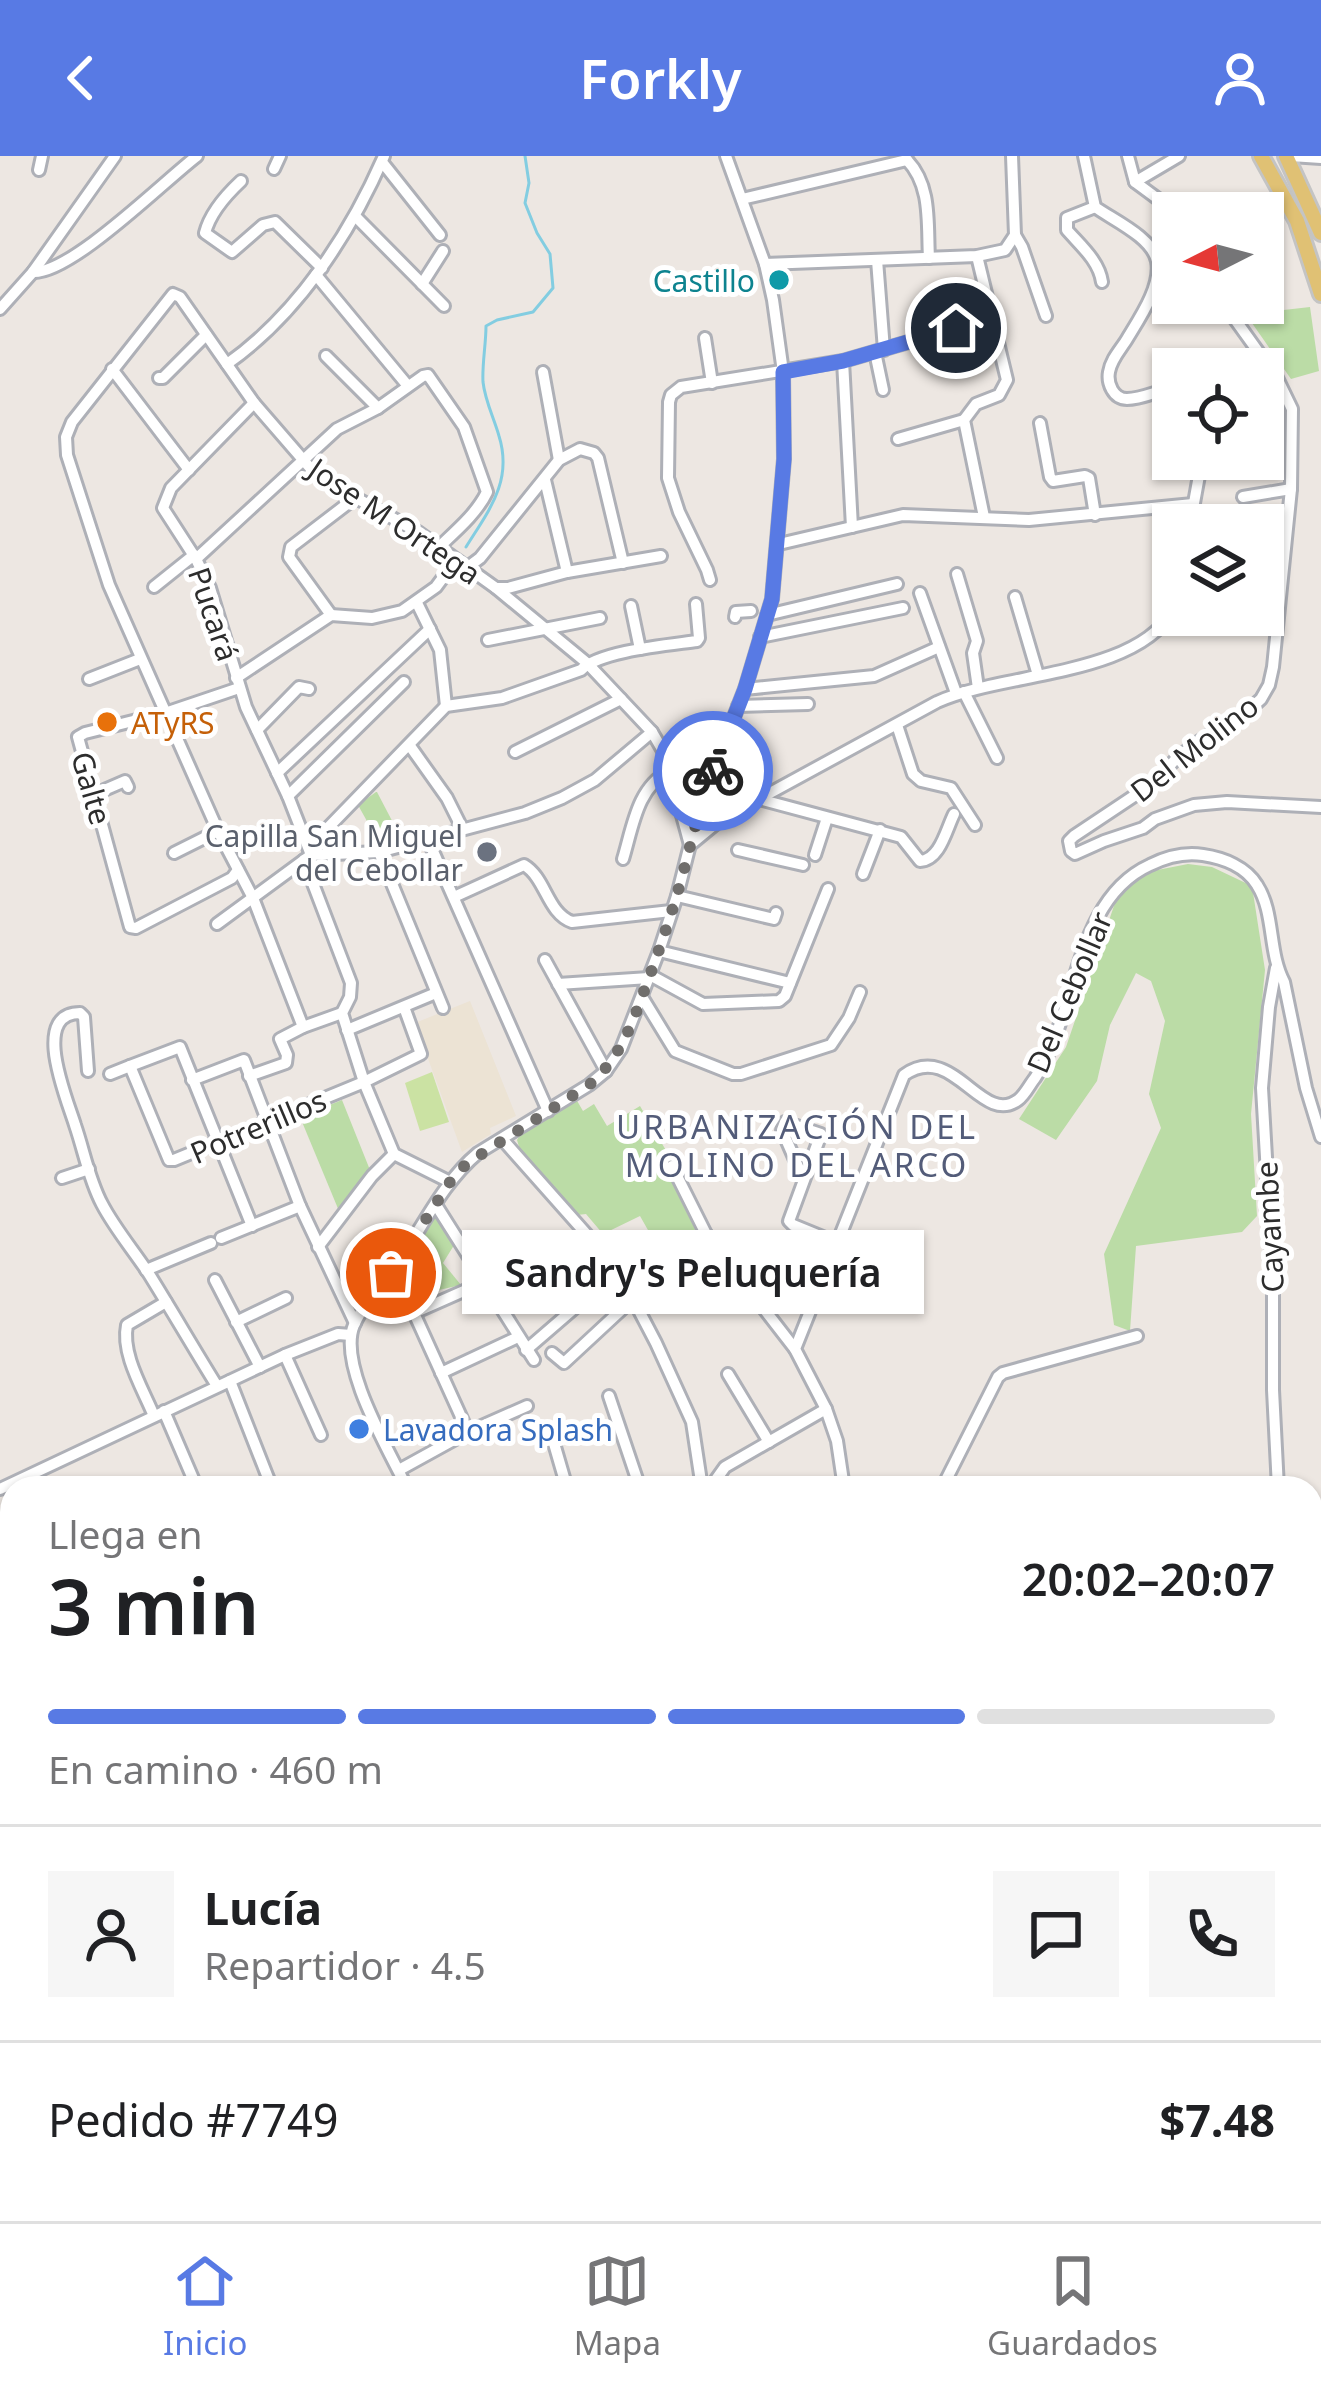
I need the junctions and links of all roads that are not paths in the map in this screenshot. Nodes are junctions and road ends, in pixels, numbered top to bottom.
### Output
1 (42, 156) edge
2 (115, 156) edge
3 (197, 156) edge
4 (726, 156) edge
5 (1012, 156) edge
6 (1084, 156) edge
7 (1128, 156) edge
8 (1179, 156) edge
9 (1262, 156) edge
10 (1288, 156) edge
11 (908, 158) edge
12 (1321, 158) edge
13 (383, 159) edge
14 (39, 170) dead end
15 (241, 181) dead end
16 (1135, 182) junction
17 (1152, 195) edge
18 (742, 200) junction
19 (1094, 207) junction
20 (356, 217) junction
21 (1321, 233) edge
22 (440, 235) dead end
23 (1015, 235) junction
24 (442, 251) dead end
25 (977, 256) junction
26 (928, 258) junction
27 (878, 260) junction
28 (765, 264) junction
29 (33, 272) junction
30 (319, 272) junction
31 (1102, 283) dead end
32 (422, 284) junction
33 (1321, 294) edge
34 (443, 306) dead end
35 (0, 309) edge
36 (1046, 316) dead end
37 (991, 318) junction
38 (1238, 324) edge
39 (206, 335) junction
40 (704, 338) dead end
41 (880, 351) junction
42 (326, 356) dead end
43 (843, 361) junction
44 (227, 364) junction
45 (112, 369) junction
46 (543, 372) dead end
47 (783, 372) junction
48 (159, 378) dead end
49 (712, 383) junction
50 (408, 386) junction
51 (884, 390) dead end
52 (1152, 393) edge
53 (254, 403) junction
54 (378, 408) junction
55 (964, 420) junction
56 (1040, 424) dead end
57 (898, 439) dead end
58 (302, 459) junction
59 (559, 460) junction
60 (189, 470) junction
61 (545, 480) junction
62 (1197, 480) edge
63 (1291, 489) junction
64 (1244, 497) dead end
65 (355, 498) junction
66 (1192, 504) edge
67 (1152, 509) edge
68 (1095, 515) junction
69 (984, 518) junction
70 (852, 527) junction
71 (778, 544) junction
72 (439, 547) junction
73 (662, 556) dead end
74 (195, 557) junction
75 (456, 560) junction
76 (622, 563) junction
77 (468, 567) junction
78 (567, 572) junction
79 (957, 574) dead end
80 (710, 580) dead end
81 (898, 584) dead end
82 (154, 587) dead end
83 (496, 588) junction
84 (920, 593) dead end
85 (1015, 597) dead end
86 (417, 603) junction
87 (696, 604) dead end
88 (631, 606) dead end
89 (903, 608) dead end
90 (751, 611) dead end
91 (331, 615) junction
92 (767, 615) junction
93 (735, 617) dead end
94 (600, 618) dead end
95 (544, 628) junction
96 (430, 629) junction
97 (1152, 636) edge
98 (760, 637) junction
99 (488, 640) dead end
100 (939, 647) junction
101 (640, 650) junction
102 (140, 659) junction
103 (587, 663) junction
104 (1038, 675) junction
105 (89, 679) dead end
106 (404, 682) dead end
107 (238, 683) junction
108 (309, 688) dead end
109 (978, 688) junction
110 (745, 689) junction
111 (960, 693) junction
112 (621, 699) junction
113 (808, 704) dead end
114 (446, 706) junction
115 (738, 706) junction
116 (165, 713) junction
117 (896, 725) junction
118 (257, 730) junction
119 (652, 731) junction
120 (410, 746) junction
121 (515, 752) dead end
122 (997, 758) dead end
123 (669, 771) junction
124 (277, 773) junction
125 (676, 786) junction
126 (128, 787) dead end
127 (95, 794) junction
128 (288, 796) junction
129 (759, 799) junction
130 (701, 801) junction
131 (1321, 806) edge
132 (730, 812) junction
133 (954, 814) dead end
134 (827, 818) junction
135 (974, 825) dead end
136 (462, 828) junction
137 (880, 830) junction
138 (218, 831) junction
139 (428, 840) junction
140 (690, 845) junction
141 (738, 850) dead end
142 (379, 852) junction
143 (174, 853) dead end
144 (308, 853) junction
145 (815, 855) dead end
146 (623, 859) dead end
147 (803, 865) dead end
148 (238, 870) junction
149 (863, 874) dead end
150 (828, 889) dead end
151 (677, 896) junction
152 (454, 897) junction
153 (253, 898) junction
154 (671, 911) junction
155 (776, 913) dead end
156 (218, 924) dead end
157 (659, 951) junction
158 (545, 960) dead end
159 (1276, 968) junction
160 (650, 976) junction
161 (790, 983) junction
162 (558, 984) junction
163 (860, 992) dead end
164 (436, 993) junction
165 (642, 997) junction
166 (404, 1007) junction
167 (442, 1008) dead end
168 (342, 1013) junction
169 (303, 1027) junction
170 (347, 1030) junction
171 (130, 1066) junction
172 (88, 1071) dead end
173 (606, 1071) junction
174 (110, 1074) dead end
175 (249, 1076) junction
176 (192, 1080) junction
177 (364, 1082) junction
178 (548, 1111) junction
179 (267, 1122) junction
180 (1321, 1137) edge
181 (503, 1140) junction
182 (217, 1144) junction
183 (394, 1154) junction
184 (672, 1166) dead end
185 (89, 1169) junction
186 (62, 1178) dead end
187 (803, 1178) junction
188 (450, 1182) junction
189 (436, 1204) junction
190 (300, 1206) junction
191 (252, 1226) junction
192 (706, 1234) junction
193 (837, 1244) junction
194 (318, 1246) junction
195 (146, 1270) junction
196 (391, 1273) junction
197 (215, 1280) dead end
198 (628, 1281) junction
199 (484, 1282) junction
200 (592, 1294) dead end
201 (286, 1298) dead end
202 (633, 1299) junction
203 (166, 1301) junction
204 (414, 1313) junction
205 (236, 1322) junction
206 (353, 1329) junction
207 (1137, 1336) dead end
208 (518, 1337) junction
209 (795, 1349) junction
210 (553, 1353) dead end
211 (285, 1355) junction
212 (260, 1367) junction
213 (441, 1373) junction
214 (728, 1374) dead end
215 (230, 1381) junction
216 (217, 1386) junction
217 (609, 1396) dead end
218 (527, 1406) dead end
219 (826, 1409) junction
220 (159, 1414) junction
221 (469, 1432) junction
222 (551, 1433) dead end
223 (321, 1435) dead end
224 (769, 1442) junction
225 (399, 1470) junction
226 (28, 1476) edge
227 (191, 1476) edge
228 (267, 1476) edge
229 (402, 1476) edge
230 (564, 1476) edge
231 (636, 1476) edge
232 (703, 1476) edge
233 (717, 1476) edge
234 (842, 1476) edge
235 (948, 1476) edge
236 (1277, 1476) edge

1 - 14 street
2 - 29 street
3 - 29 street
4 - 18 street
5 - 23 street
6 - 19 street
7 - 16 street
8 - 16 street
9 - 33 main road
10 - 12 street
10 - 21 main road
11 - 18 street
11 - 26 street
13 - 20 street
13 - 22 street
15 - 30 street
16 - 17 street
18 - 28 street
19 - 31 street
19 - 52 street
20 - 30 street
20 - 32 street
23 - 25 street
23 - 36 street
24 - 32 street
25 - 26 street
25 - 37 street
26 - 27 street
27 - 28 street
27 - 41 street
28 - 47 street
29 - 35 street
30 - 44 street
30 - 50 street
32 - 34 street
37 - 41 street
37 - 55 street
38 - 63 street, Del Molino
39 - 44 street, Jose M Ortega
39 - 45 street, Jose M Ortega
39 - 48 street
40 - 49 street
41 - 43 street
41 - 51 street
42 - 54 street
43 - 47 street
43 - 70 street
44 - 53 street, Jose M Ortega
45 - 60 street
45 - 102 street
46 - 59 street
47 - 49 street
47 - 71 street
49 - 80 street
50 - 54 street
50 - 72 street
53 - 58 street, Jose M Ortega
53 - 60 street, Pucará
54 - 58 street
55 - 57 street
55 - 69 street
56 - 68 street
58 - 65 street, Jose M Ortega
58 - 74 street
59 - 61 street
59 - 76 street
60 - 74 street, Pucará
61 - 77 street
61 - 78 street
62 - 66 street
63 - 64 street
63 - 131 street, Del Molino
65 - 72 street, Jose M Ortega
65 - 91 street
67 - 68 street
68 - 69 street
69 - 70 street
70 - 71 street
71 - 92 street
72 - 75 street, Jose M Ortega
73 - 76 street
74 - 82 street
74 - 107 street, Pucará
75 - 77 street, Jose M Ortega
75 - 86 street
76 - 78 street
77 - 83 street, Jose M Ortega
78 - 83 street
79 - 109 street
81 - 92 street
83 - 95 street, Jose M Ortega
84 - 100 street
85 - 104 street
86 - 91 street
86 - 96 street
87 - 101 street
88 - 101 street
89 - 98 street
90 - 93 street
91 - 107 street, Galte
92 - 98 street
94 - 95 street
95 - 99 street
95 - 103 street, Jose M Ortega
96 - 114 street
96 - 124 street
97 - 104 street
98 - 110 street
100 - 110 street
100 - 111 street
101 - 103 street
102 - 105 street
102 - 116 street
103 - 112 street, Jose M Ortega
103 - 114 street
104 - 109 street
106 - 128 street
107 - 116 street, Galte
107 - 118 street, Pucará
108 - 118 street
109 - 111 street
110 - 115 street
111 - 117 street
111 - 122 street
112 - 119 street, Jose M Ortega
112 - 121 street
113 - 115 street
114 - 120 street
115 - 130 street
116 - 127 street, Galte
116 - 138 street
117 - 129 street
117 - 135 street
118 - 124 street, Pucará
119 - 123 street, Jose M Ortega
119 - 136 street
120 - 136 street
120 - 144 street
123 - 125 street, Jose M Ortega
123 - 146 street
124 - 128 street, Pucará
125 - 130 street
125 - 140 street, Jose M Ortega
126 - 127 street
127 - 148 street, Galte
128 - 144 street, Pucará
129 - 132 street
129 - 134 street
130 - 132 street
130 - 140 street
132 - 140 street
133 - 137 street
134 - 137 street
134 - 145 street
136 - 139 street
137 - 149 street
138 - 143 street
138 - 148 street
139 - 142 street
139 - 152 street
140 - 151 street
141 - 147 street
142 - 144 street
142 - 164 street
144 - 153 street
144 - 168 street, Pucará
148 - 153 street
150 - 161 street
151 - 154 street
151 - 155 street
152 - 154 street
152 - 178 street
153 - 156 street
153 - 169 street
154 - 157 street
157 - 160 street
157 - 161 street
158 - 162 street
159 - 180 street, Del Cebollar
159 - 193 street, Del Cebollar
159 - 236 street, Cayambe
160 - 161 street
160 - 162 street
160 - 165 street
162 - 173 street
163 - 165 street
164 - 166 street
164 - 167 street
165 - 173 street
166 - 170 street
166 - 177 street, Potrerillos
168 - 169 street
168 - 170 street, Pucará
169 - 175 street
170 - 177 street, Pucará
171 - 174 street
171 - 176 street
171 - 182 street, Potrerillos
172 - 185 street
173 - 178 street
175 - 176 street
175 - 179 street
176 - 182 street
177 - 179 street, Potrerillos
177 - 183 street, Pucará
178 - 181 street
179 - 182 street, Potrerillos
179 - 190 street
181 - 188 street
181 - 198 street
182 - 191 street
183 - 188 street
183 - 194 street
184 - 192 street
185 - 186 street
185 - 195 street
187 - 187 street
187 - 193 street
188 - 189 street
189 - 196 street
189 - 199 street
190 - 191 street
190 - 194 street
191 - 195 street
192 - 198 street
192 - 209 street
193 - 209 street, Del Cebollar
194 - 206 street
195 - 203 street
196 - 204 street
196 - 206 street
197 - 205 street
198 - 202 street
199 - 204 street
199 - 208 street
200 - 208 street
201 - 205 street
202 - 210 street
202 - 232 street
203 - 216 street
203 - 220 street
204 - 213 street
205 - 212 street
206 - 211 street
206 - 225 street
207 - 235 street
208 - 213 street
209 - 219 street
211 - 212 street
211 - 223 street
212 - 215 street
213 - 221 street
214 - 224 street
215 - 216 street
215 - 228 street
216 - 220 street
217 - 231 street
218 - 221 street
219 - 224 street
219 - 234 street
220 - 226 street
220 - 227 street
221 - 225 street
222 - 230 street
224 - 233 street
225 - 229 street

